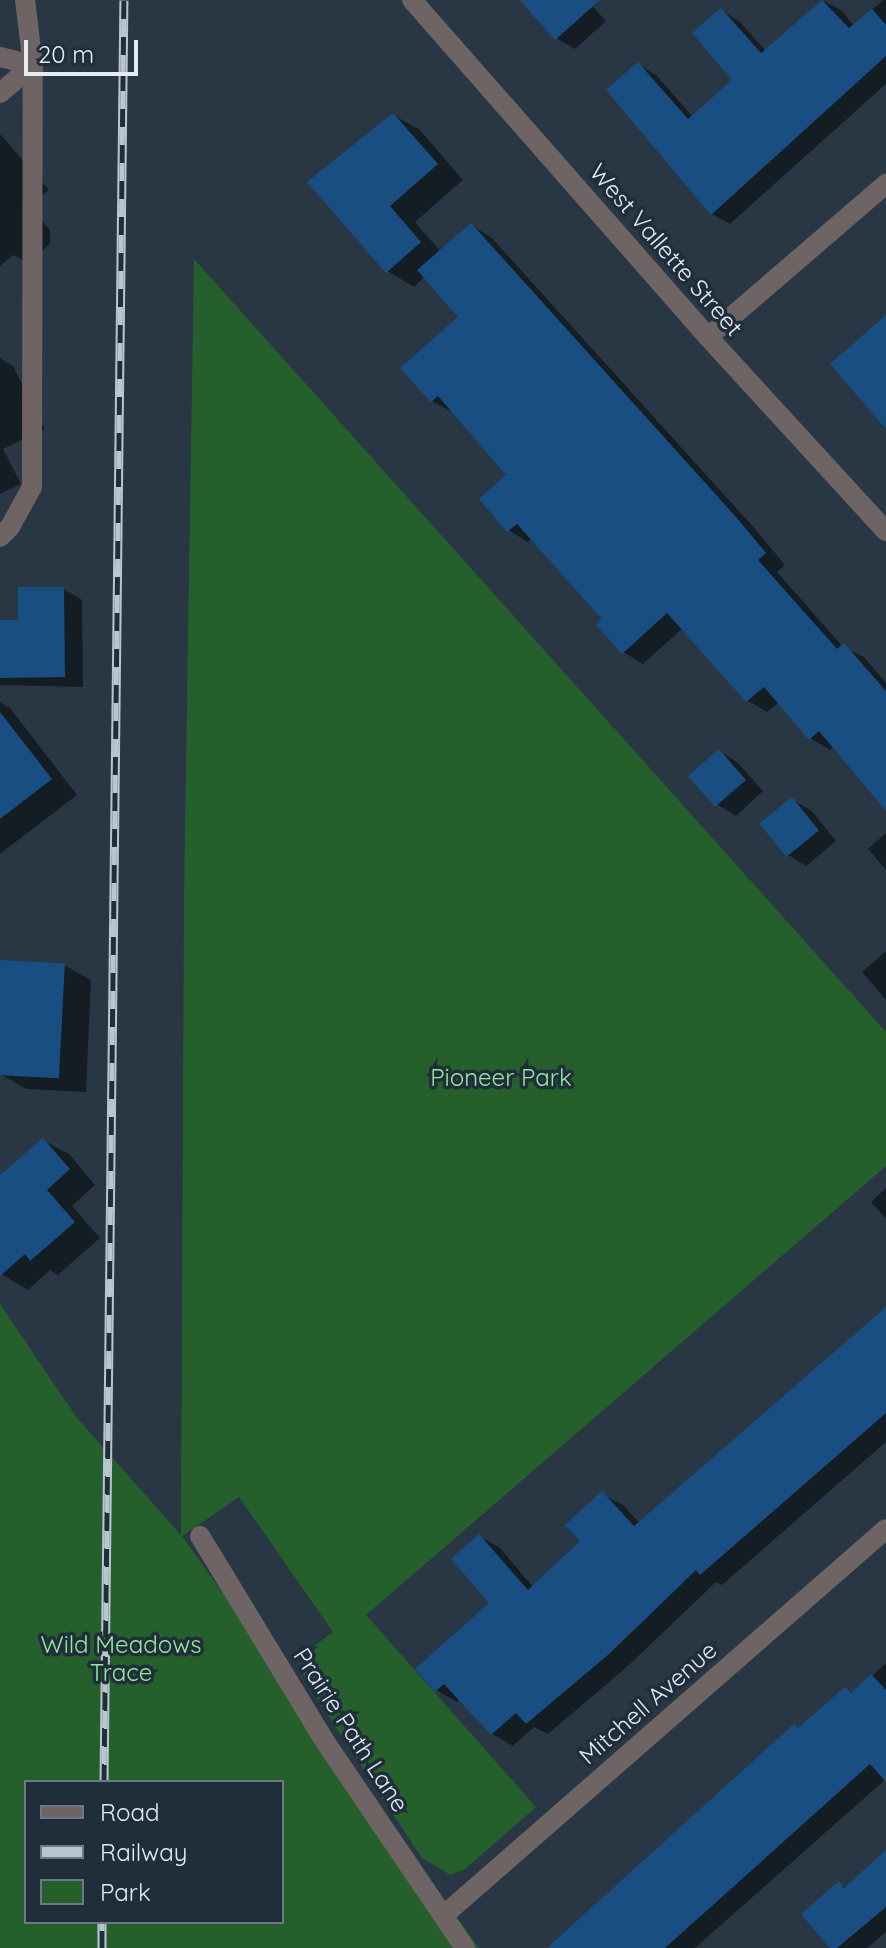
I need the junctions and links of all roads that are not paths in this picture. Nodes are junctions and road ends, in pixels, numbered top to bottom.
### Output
1 (25, 0) edge
2 (412, 0) edge
3 (0, 57) edge
4 (33, 65) junction
5 (0, 93) edge
6 (886, 184) edge
7 (708, 337) junction
8 (886, 531) edge
9 (0, 537) edge
10 (886, 1529) edge
11 (200, 1536) dead end
12 (443, 1916) junction
13 (465, 1948) edge

1 - 4 street
2 - 7 street, West Vallette Street
3 - 4 street
4 - 5 street
4 - 9 street
6 - 7 street
7 - 8 street, West Vallette Street
10 - 12 street, Mitchell Avenue
11 - 12 street, Prairie Path Lane
12 - 13 street, Prairie Path Lane

